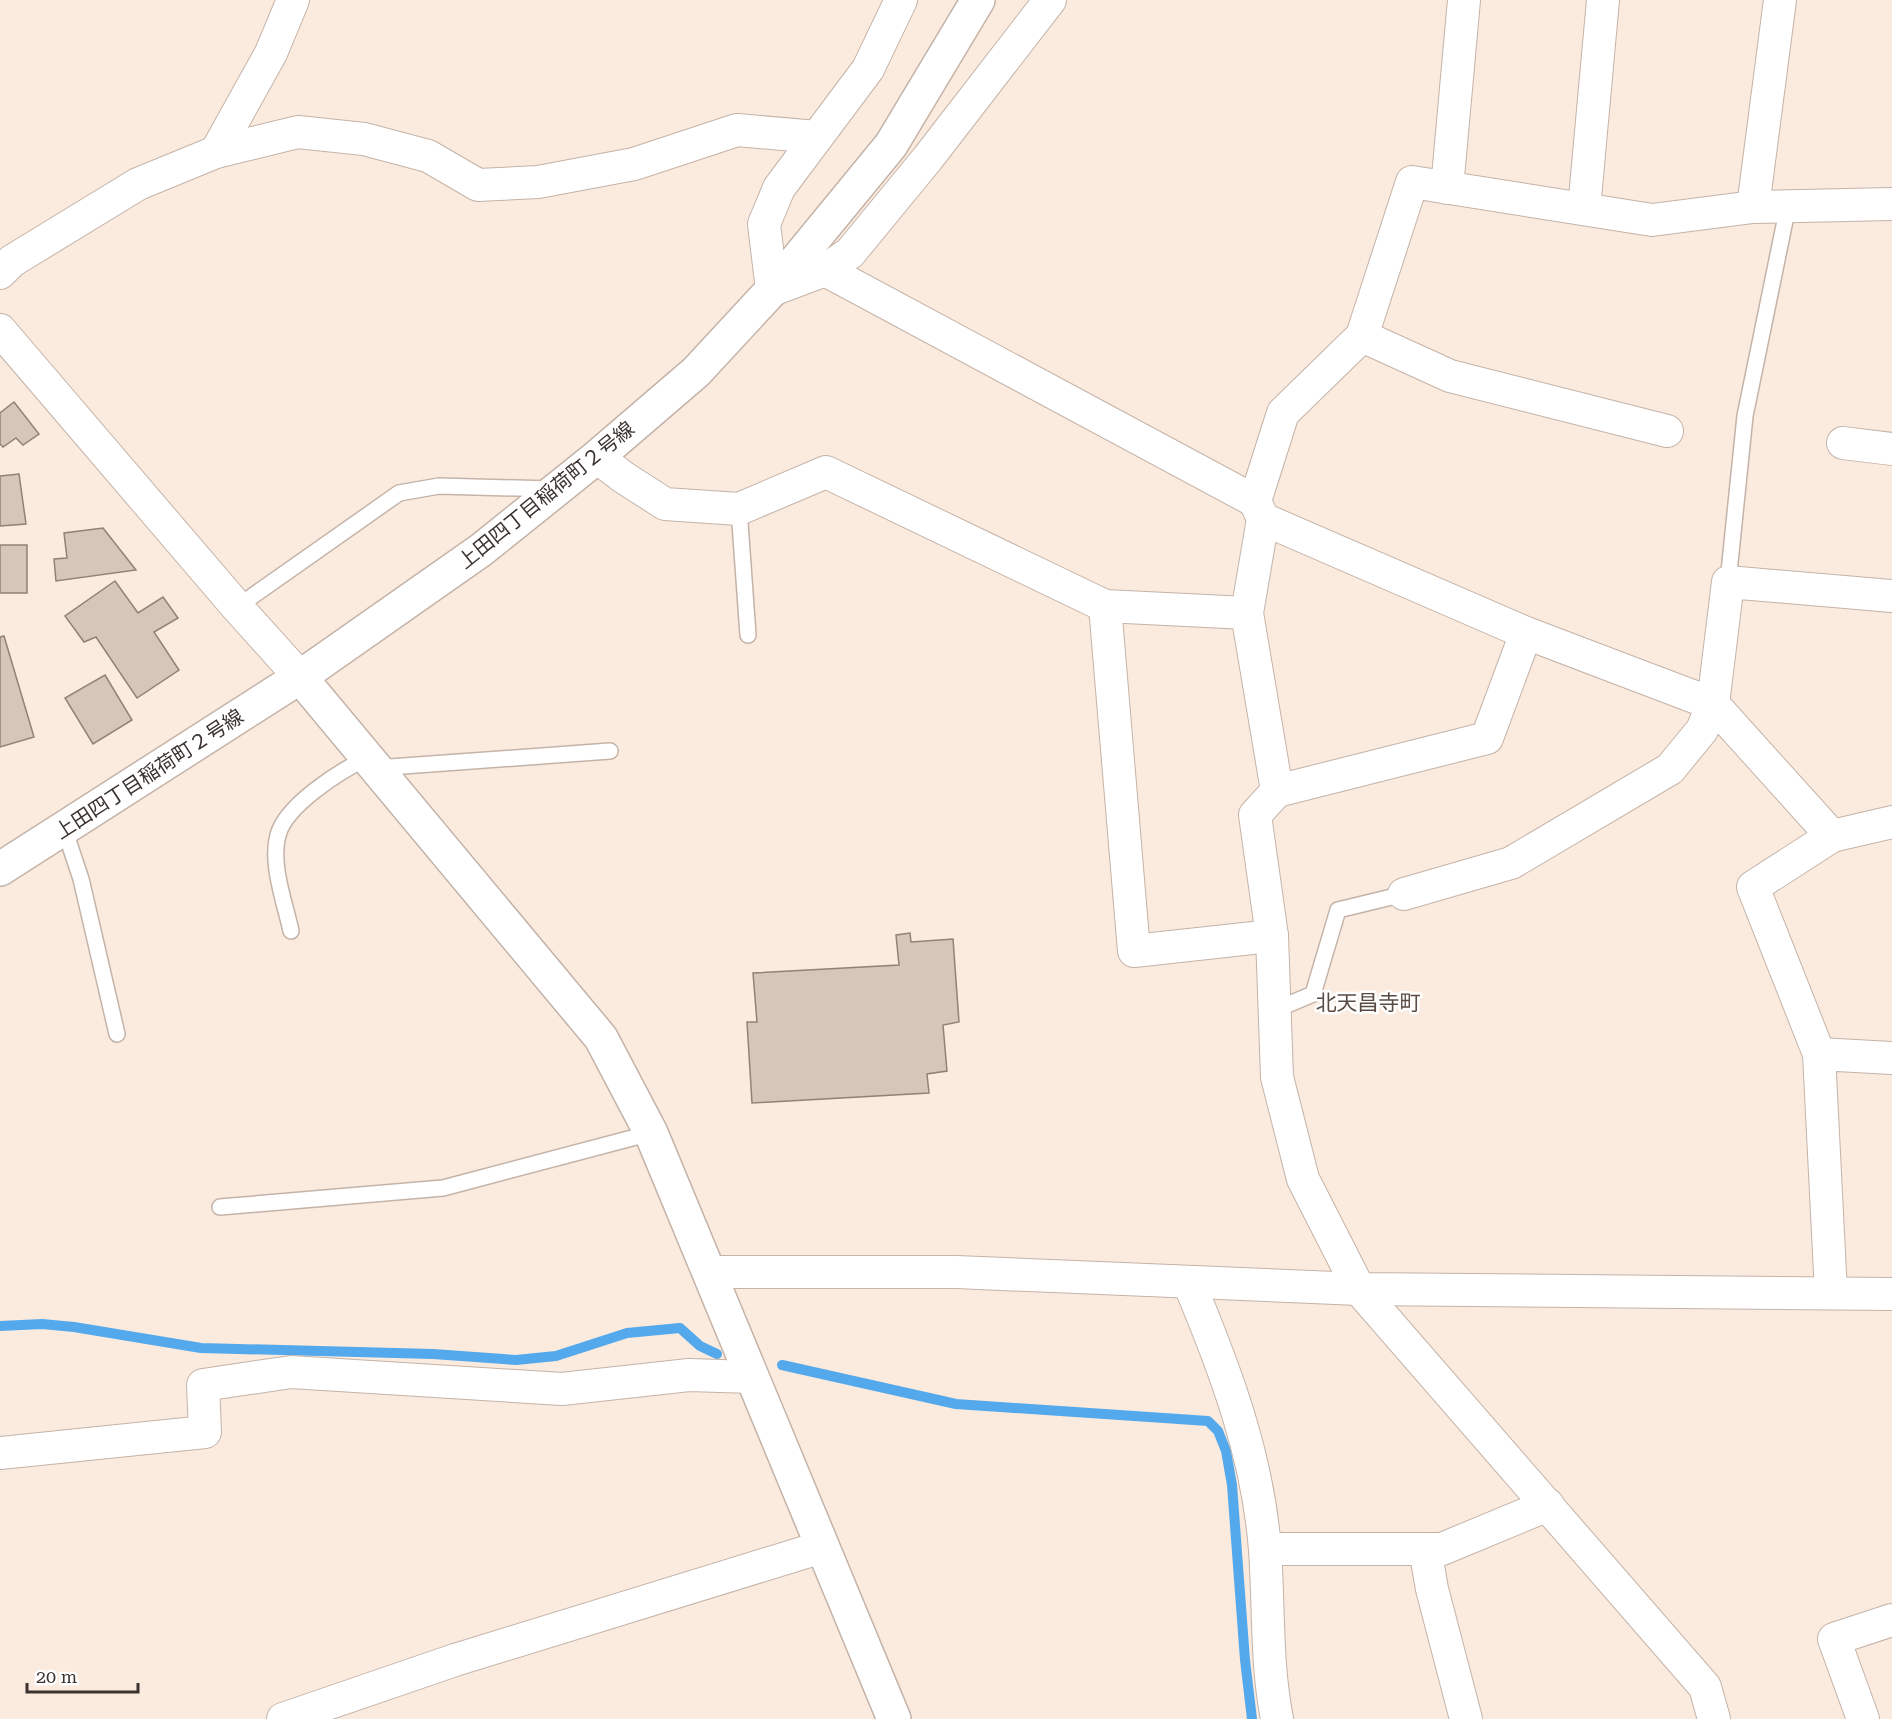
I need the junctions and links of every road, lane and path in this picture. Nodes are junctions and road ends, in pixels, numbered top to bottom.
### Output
1 (293, 0) edge
2 (901, 0) edge
3 (978, 0) edge
4 (1050, 0) edge
5 (1464, 0) edge
6 (1603, 0) edge
7 (1780, 0) edge
8 (817, 137) junction
9 (216, 152) junction
10 (1447, 188) junction
11 (1892, 204) edge
12 (1788, 206) junction
13 (1753, 207) junction
14 (1584, 209) junction
15 (825, 270) junction
16 (0, 273) edge
17 (772, 290) junction
18 (0, 330) edge
19 (1362, 336) junction
20 (1667, 431) dead end
21 (1843, 443) dead end
22 (1892, 449) edge
23 (597, 457) junction
24 (558, 489) junction
25 (739, 509) junction
26 (1259, 510) junction
27 (1728, 582) junction
28 (1892, 596) edge
29 (1105, 606) junction
30 (237, 607) junction
31 (1247, 613) junction
32 (1526, 633) junction
33 (748, 634) dead end
34 (300, 677) junction
35 (1713, 704) junction
36 (610, 751) dead end
37 (371, 763) junction
38 (1278, 791) junction
39 (1892, 822) edge
40 (64, 828) junction
41 (1832, 836) junction
42 (0, 869) edge
43 (1404, 894) joint
44 (291, 931) dead end
45 (1272, 936) junction
46 (1275, 1010) junction
47 (117, 1034) dead end
48 (1820, 1054) junction
49 (1892, 1058) edge
50 (651, 1133) junction
51 (219, 1207) dead end
52 (710, 1272) junction
53 (1189, 1283) junction
54 (1359, 1289) junction
55 (1831, 1293) junction
56 (1892, 1294) edge
57 (752, 1377) junction
58 (0, 1453) edge
59 (1548, 1505) junction
60 (822, 1546) junction
61 (1265, 1549) junction
62 (1425, 1550) junction
63 (1892, 1620) edge
64 (283, 1719) edge
65 (894, 1719) edge
66 (1277, 1719) edge
67 (1466, 1719) edge
68 (1714, 1719) edge
69 (1863, 1719) edge

1 - 9 street
2 - 8 street
3 - 17 street, 上田四丁目稲荷町２号線
4 - 15 street
5 - 10 street
6 - 14 street
7 - 13 street
8 - 9 street
8 - 17 street
9 - 16 street
10 - 14 street
10 - 19 street
11 - 12 street
12 - 13 street
12 - 27 lane
13 - 14 street
15 - 17 street
15 - 26 street
17 - 23 street, 上田四丁目稲荷町２号線
18 - 30 street
19 - 20 street
19 - 26 street
21 - 22 street
23 - 24 street, 上田四丁目稲荷町２号線
23 - 25 street
24 - 30 lane
24 - 34 street, 上田四丁目稲荷町２号線
25 - 29 street
25 - 33 lane
26 - 31 street
26 - 32 street
27 - 28 street
27 - 35 street
29 - 31 street
29 - 45 street
30 - 34 street
31 - 38 street
32 - 35 street
32 - 38 street
34 - 37 street
34 - 40 street, 上田四丁目稲荷町２号線
35 - 41 street
35 - 43 street
36 - 37 lane
37 - 44 lane
37 - 50 street
38 - 45 street
39 - 41 street
40 - 42 street, 上田四丁目稲荷町２号線
40 - 47 lane
41 - 48 street
43 - 46 lane
45 - 46 street
46 - 54 street
48 - 49 street
48 - 55 street
50 - 51 lane
50 - 52 street
52 - 53 street
52 - 57 street
53 - 54 street
53 - 61 street
54 - 55 street
54 - 59 street
55 - 56 street
57 - 58 street
57 - 60 street
59 - 62 street
59 - 68 street
60 - 64 street
60 - 65 street
61 - 62 street
61 - 66 street
62 - 67 street
63 - 69 street

